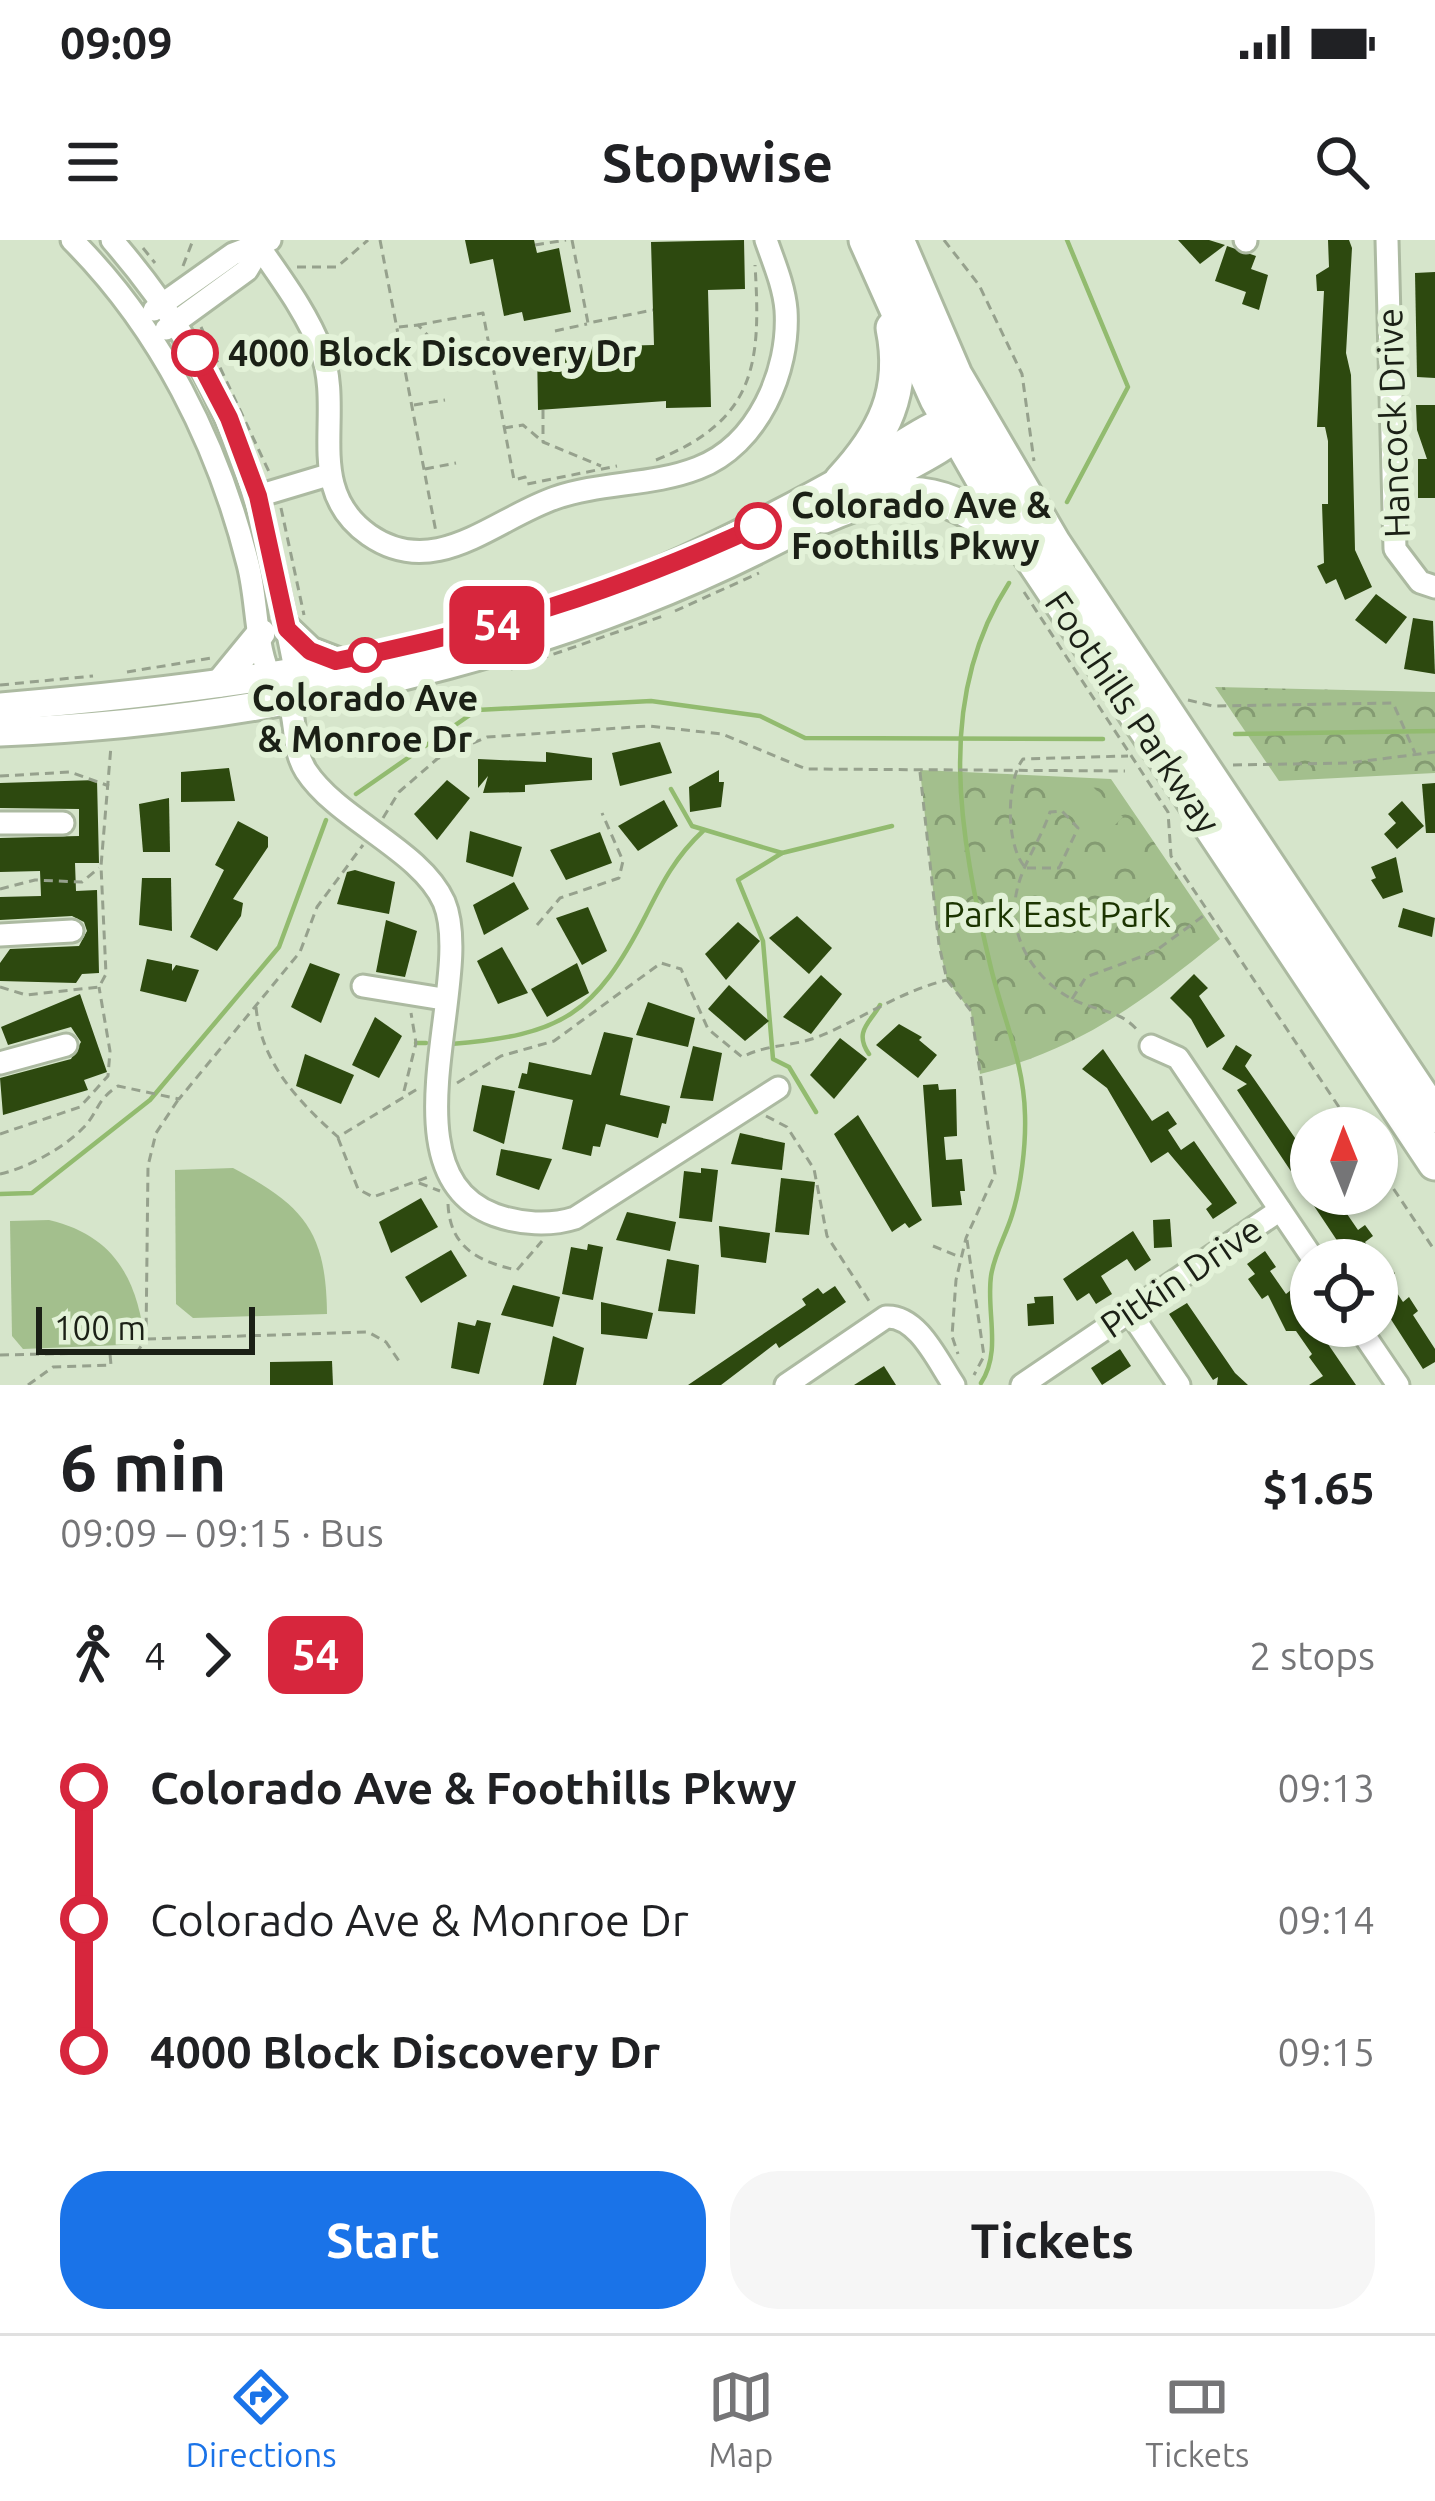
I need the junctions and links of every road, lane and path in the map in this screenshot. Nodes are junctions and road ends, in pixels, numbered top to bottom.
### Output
1 (72, 240) edge
2 (112, 240) edge
3 (151, 240) edge
4 (193, 240) edge
5 (380, 240) edge
6 (569, 240) edge
7 (866, 240) edge
8 (897, 240) edge
9 (944, 240) edge
10 (1387, 240) edge
11 (266, 244) edge
12 (760, 244) edge
13 (536, 245) dead end
14 (142, 247) dead end
15 (884, 285) junction
16 (170, 302) junction
17 (653, 310) dead end
18 (138, 320) junction
19 (588, 323) junction
20 (418, 325) junction
21 (397, 327) junction
22 (555, 331) dead end
23 (150, 340) junction
24 (435, 344) dead end
25 (537, 356) dead end
26 (491, 357) junction
27 (445, 400) dead end
28 (412, 406) junction
29 (543, 410) dead end
30 (961, 424) junction
31 (504, 428) junction
32 (544, 442) junction
33 (653, 461) dead end
34 (456, 463) dead end
35 (619, 465) dead end
36 (605, 467) junction
37 (424, 470) junction
38 (1038, 473) dead end
39 (328, 475) junction
40 (841, 481) junction
41 (258, 496) junction
42 (824, 516) junction
43 (436, 551) junction
44 (1019, 583) dead end
45 (1435, 587) edge
46 (1055, 597) junction
47 (266, 638) junction
48 (336, 661) junction
49 (116, 674) dead end
50 (97, 676) dead end
51 (284, 680) junction
52 (220, 683) junction
53 (0, 685) edge
54 (1178, 693) dead end
55 (0, 707) edge
56 (111, 724) junction
57 (0, 731) edge
58 (1435, 752) edge
59 (1415, 753) junction
60 (1129, 756) junction
61 (1232, 765) dead end
62 (920, 770) junction
63 (1013, 771) junction
64 (1125, 771) dead end
65 (0, 776) edge
66 (109, 786) junction
67 (602, 813) dead end
68 (0, 823) edge
69 (63, 823) dead end
70 (374, 833) junction
71 (101, 866) junction
72 (1027, 868) junction
73 (0, 890) edge
74 (1208, 914) junction
75 (537, 925) dead end
76 (73, 931) dead end
77 (0, 934) edge
78 (946, 980) junction
79 (363, 986) dead end
80 (0, 987) edge
81 (99, 987) junction
82 (402, 992) junction
83 (442, 999) junction
84 (1072, 999) junction
85 (256, 1006) junction
86 (66, 1045) dead end
87 (1151, 1046) joint
88 (0, 1063) edge
89 (436, 1088) junction
90 (778, 1088) dead end
91 (404, 1093) junction
92 (179, 1099) junction
93 (758, 1105) junction
94 (1339, 1107) edge
95 (1435, 1116) edge
96 (0, 1134) edge
97 (338, 1136) junction
98 (1435, 1163) edge
99 (0, 1165) edge
100 (448, 1166) junction
101 (1, 1174) edge
102 (1398, 1196) edge
103 (1280, 1210) junction
104 (966, 1238) junction
105 (1300, 1239) edge
106 (933, 1246) dead end
107 (1435, 1251) edge
108 (961, 1258) junction
109 (1129, 1311) junction
110 (886, 1317) junction
111 (146, 1339) junction
112 (1372, 1347) edge
113 (110, 1353) junction
114 (958, 1354) dead end
115 (0, 1355) edge
116 (401, 1364) dead end
117 (964, 1378) edge
118 (28, 1385) edge
119 (786, 1385) edge
120 (977, 1385) edge
121 (1022, 1385) edge
122 (1179, 1385) edge
123 (1398, 1385) edge

1 - 18 street
2 - 16 street
3 - 14 path
4 - 16 path
5 - 21 path
6 - 13 path
6 - 19 path
7 - 15 highway, Foothills Parkway
8 - 30 highway, Foothills Parkway
9 - 38 path
10 - 45 street, Hancock Drive
11 - 16 street
11 - 39 street
12 - 33 path
12 - 43 street
15 - 30 highway, Foothills Parkway
15 - 40 highway
16 - 18 street
16 - 23 street
16 - 41 street
17 - 19 path
18 - 23 street
19 - 22 path
20 - 21 path
20 - 24 path
20 - 26 path
21 - 28 path
23 - 47 street
25 - 26 path
26 - 31 path
27 - 28 path
28 - 37 path
29 - 32 path
30 - 40 main road
30 - 42 main road
30 - 46 highway, Foothills Parkway
30 - 95 highway, Foothills Parkway
31 - 32 path
31 - 36 path
32 - 36 path
34 - 37 path
35 - 36 path
37 - 43 path
39 - 41 street
39 - 43 street
40 - 48 main road
41 - 47 street
42 - 46 highway
42 - 51 main road
44 - 60 path
46 - 98 highway, Foothills Parkway
47 - 48 main road
47 - 49 path
47 - 51 street
47 - 52 main road
48 - 51 main road
50 - 53 path
51 - 52 main road
51 - 56 main road
51 - 70 street
52 - 55 main road
54 - 59 path
56 - 57 main road
56 - 66 path
58 - 59 path
59 - 61 path
60 - 63 path
60 - 74 path
62 - 63 path
62 - 70 path
62 - 78 path
63 - 64 path
63 - 72 path
65 - 66 path
66 - 71 path
67 - 75 path
68 - 69 street
70 - 83 street
70 - 85 path
71 - 73 path
71 - 81 path
72 - 72 path
72 - 84 path
74 - 84 path
74 - 94 path
76 - 77 street
78 - 89 path
78 - 104 path
79 - 82 street
80 - 81 path
81 - 96 path
82 - 83 street
82 - 91 path
83 - 89 street
84 - 87 path
85 - 92 path
85 - 97 path
86 - 88 street
87 - 103 street
89 - 91 path
89 - 100 street
90 - 93 street
91 - 97 path
92 - 101 path
92 - 111 path
93 - 100 street
93 - 110 path
97 - 100 path
99 - 101 path
102 - 107 path
103 - 105 street
103 - 109 street, Pitkin Drive
104 - 108 path
104 - 117 path
106 - 108 path
108 - 114 path
109 - 121 street, Pitkin Drive
109 - 122 street
110 - 117 street
110 - 119 street
111 - 113 path
111 - 116 path
112 - 123 street
113 - 115 path
113 - 118 path
117 - 120 path

